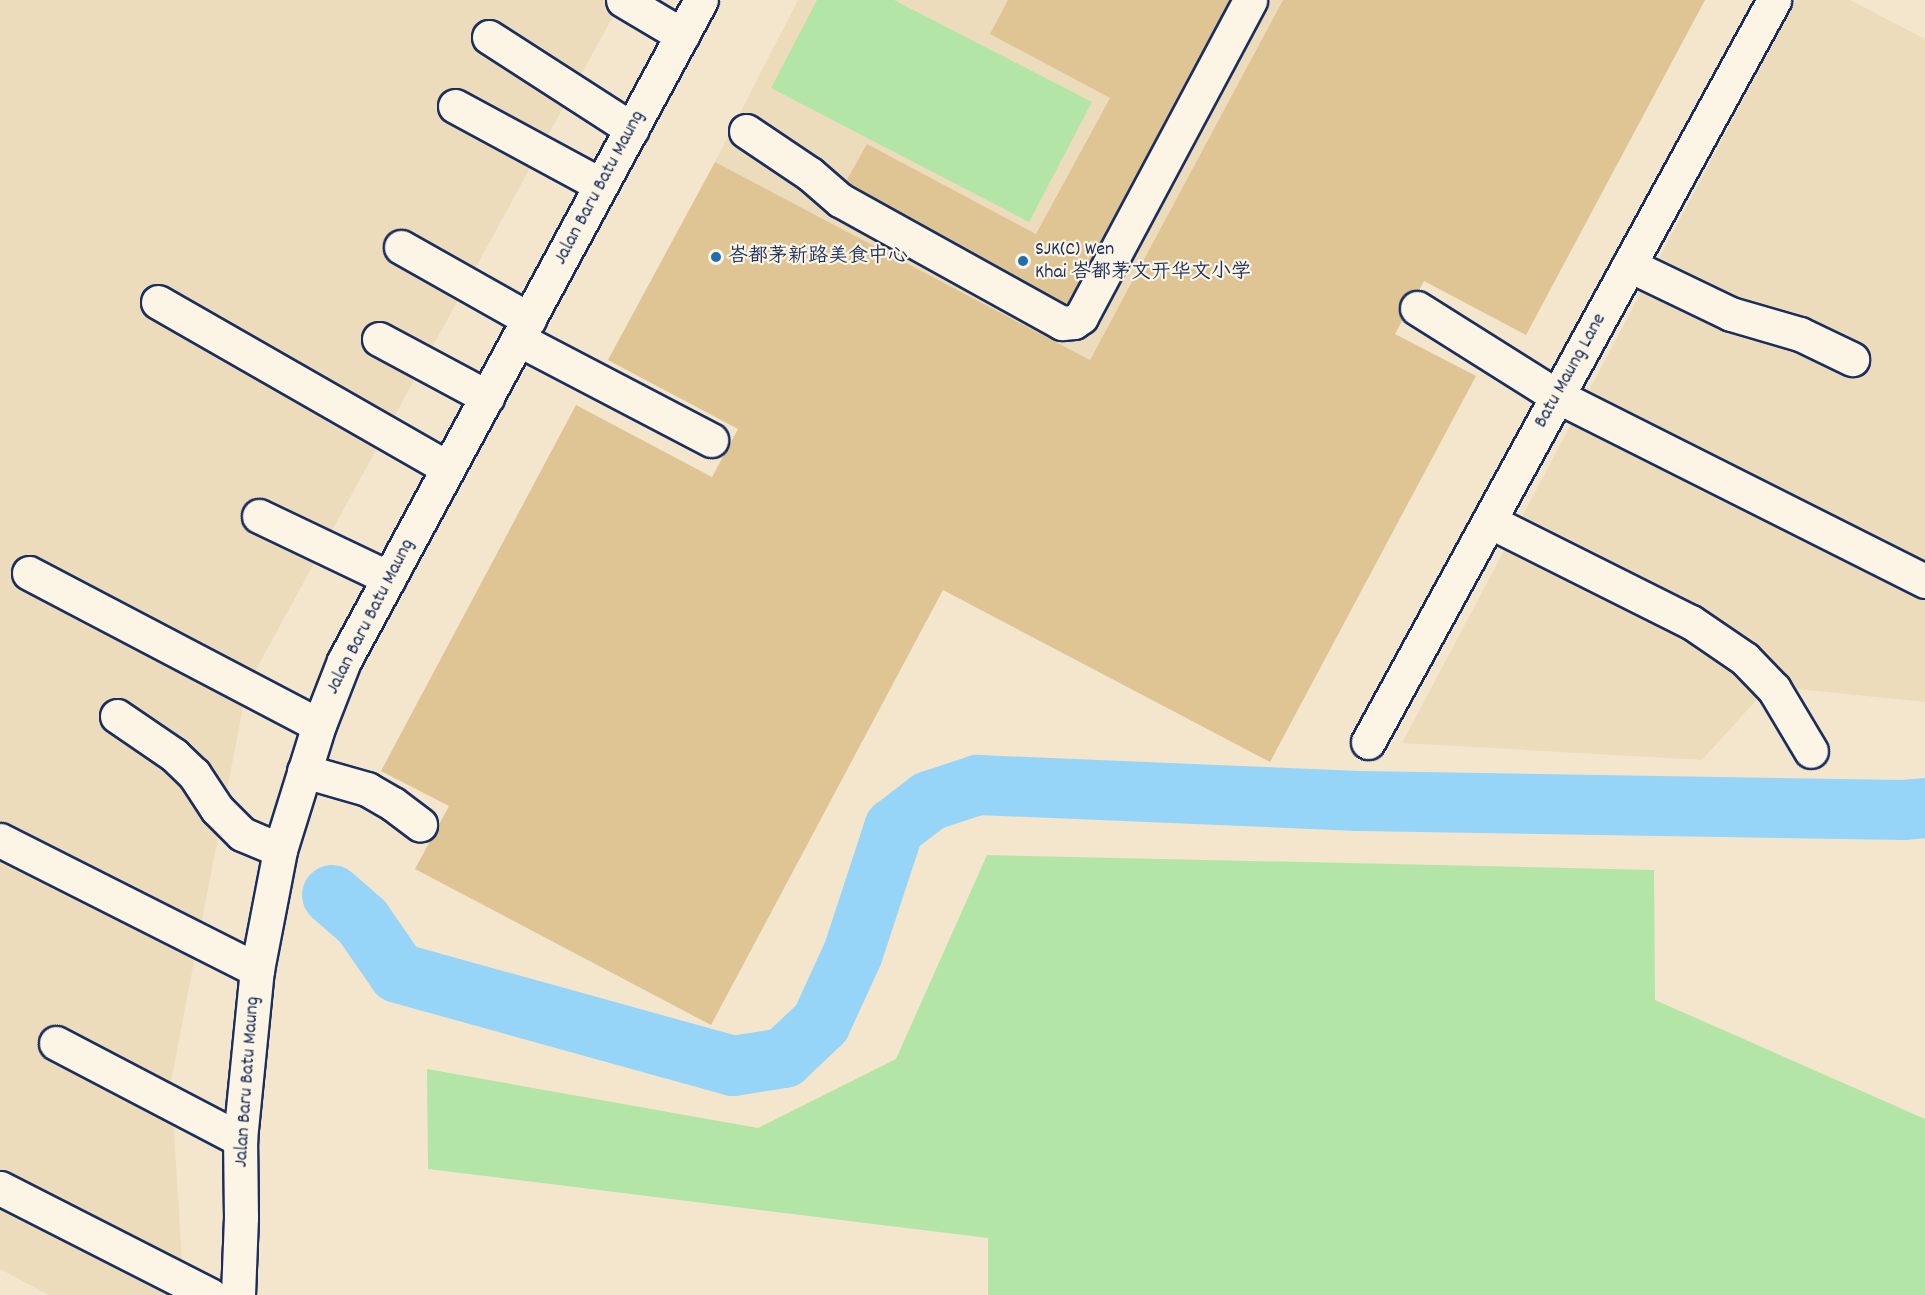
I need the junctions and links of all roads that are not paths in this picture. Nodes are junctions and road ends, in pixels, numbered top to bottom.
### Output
1 (622, 0) edge
2 (701, 0) edge
3 (1250, 0) edge
4 (1774, 0) edge
5 (682, 35) junction
6 (489, 37) dead end
7 (455, 106) dead end
8 (632, 129) junction
9 (746, 131) dead end
10 (601, 185) junction
11 (402, 247) dead end
12 (1629, 265) junction
13 (158, 302) dead end
14 (1417, 308) dead end
15 (523, 329) junction
16 (379, 339) dead end
17 (1852, 359) dead end
18 (1557, 396) junction
19 (487, 397) junction
20 (711, 440) dead end
21 (448, 468) junction
22 (259, 516) dead end
23 (1489, 521) junction
24 (29, 573) dead end
25 (389, 578) junction
26 (1925, 581) edge
27 (117, 716) dead end
28 (319, 725) junction
29 (1368, 742) dead end
30 (1811, 751) dead end
31 (304, 771) junction
32 (420, 824) dead end
33 (0, 840) edge
34 (280, 850) junction
35 (257, 970) junction
36 (56, 1043) dead end
37 (240, 1139) junction
38 (0, 1188) edge
39 (210, 1295) edge
40 (238, 1295) edge

1 - 5 street
2 - 5 street, Jalan Baru Batu Maung
3 - 9 street
4 - 12 street, Batu Maung Lane
5 - 8 street, Jalan Baru Batu Maung
6 - 8 street
7 - 10 street
8 - 10 street, Jalan Baru Batu Maung
10 - 15 street, Jalan Baru Batu Maung
11 - 15 street
12 - 17 street
12 - 18 street, Batu Maung Lane
13 - 21 street
14 - 18 street
15 - 19 street, Jalan Baru Batu Maung
15 - 20 street
16 - 19 street
18 - 23 street, Batu Maung Lane
18 - 26 street
19 - 21 street, Jalan Baru Batu Maung
21 - 25 street, Jalan Baru Batu Maung
22 - 25 street
23 - 29 street, Batu Maung Lane
23 - 30 street
24 - 28 street
25 - 28 street, Jalan Baru Batu Maung
27 - 34 street
28 - 31 street, Jalan Baru Batu Maung
31 - 32 street
31 - 34 street, Jalan Baru Batu Maung
33 - 35 street
34 - 35 street, Jalan Baru Batu Maung
35 - 37 street, Jalan Baru Batu Maung
36 - 37 street
37 - 40 street, Jalan Baru Batu Maung
38 - 39 street

